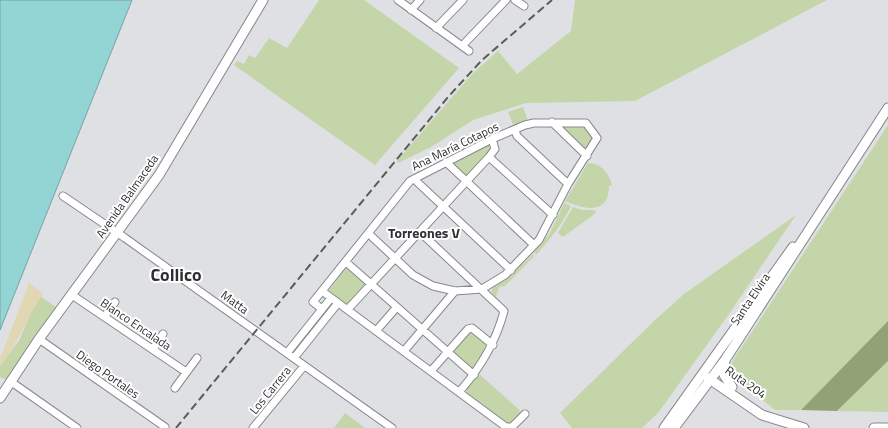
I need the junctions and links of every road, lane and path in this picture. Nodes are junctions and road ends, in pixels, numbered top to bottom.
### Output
1 (263, 0) edge
2 (398, 0) edge
3 (420, 0) edge
4 (463, 0) edge
5 (506, 0) edge
6 (515, 0) edge
7 (524, 6) dead end
8 (411, 10) junction
9 (436, 28) junction
10 (462, 46) junction
11 (469, 51) dead end
12 (888, 108) edge
13 (552, 122) junction
14 (515, 130) junction
15 (492, 138) junction
16 (587, 156) junction
17 (489, 157) junction
18 (446, 162) junction
19 (414, 179) junction
20 (466, 182) junction
21 (568, 184) junction
22 (63, 196) dead end
23 (443, 206) junction
24 (553, 215) junction
25 (808, 230) junction
26 (117, 232) junction
27 (420, 232) junction
28 (369, 234) junction
29 (534, 245) junction
30 (396, 258) junction
31 (346, 262) junction
32 (511, 270) junction
33 (371, 284) junction
34 (482, 289) junction
35 (322, 291) junction
36 (455, 291) junction
37 (72, 295) junction
38 (331, 298) junction
39 (114, 302) dead end
40 (338, 303) junction
41 (396, 308) junction
42 (322, 309) junction
43 (348, 309) junction
44 (105, 316) junction
45 (422, 330) junction
46 (376, 331) junction
47 (163, 334) dead end
48 (39, 339) junction
49 (493, 345) junction
50 (152, 349) junction
51 (404, 351) junction
52 (448, 352) junction
53 (287, 353) junction
54 (197, 358) dead end
55 (294, 358) junction
56 (725, 360) junction
57 (304, 366) junction
58 (431, 371) junction
59 (186, 372) junction
60 (474, 375) junction
61 (709, 375) junction
62 (10, 381) junction
63 (720, 386) junction
64 (732, 387) junction
65 (175, 388) dead end
66 (460, 391) junction
67 (700, 395) junction
68 (0, 398) edge
69 (525, 414) dead end
70 (774, 418) junction
71 (165, 427) edge
72 (77, 428) edge
73 (253, 428) edge
74 (392, 428) edge
75 (664, 428) edge
76 (674, 428) edge
77 (804, 428) edge
78 (874, 428) edge
79 (888, 428) edge

1 - 26 main road, Avenida Balmaceda
2 - 8 street
3 - 8 street
4 - 9 street
5 - 10 street
6 - 7 street
8 - 9 street
9 - 10 street
10 - 11 street
12 - 25 main road, Santa Elvira
13 - 14 street, Ana María Cotapos
13 - 16 street
13 - 16 street, Ana María Cotapos
14 - 15 street, Ana María Cotapos
14 - 21 street
15 - 17 street
15 - 18 street, Ana María Cotapos
16 - 21 street
17 - 20 street
17 - 24 street
18 - 19 street, Ana María Cotapos
18 - 20 street
19 - 23 street
19 - 28 street, Ana María Cotapos
20 - 23 street
20 - 29 street
21 - 24 street
22 - 26 street, Matta
23 - 27 street
23 - 32 street
24 - 29 street
25 - 56 main road, Santa Elvira
25 - 61 main road, Santa Elvira
26 - 37 main road, Avenida Balmaceda
26 - 53 street, Matta
27 - 30 street
27 - 34 street
28 - 30 street
28 - 31 street, Ana María Cotapos
29 - 32 street
30 - 33 street
30 - 36 street
31 - 33 street
31 - 35 street, Ana María Cotapos
32 - 34 street
33 - 41 street
33 - 43 street
34 - 36 street
34 - 49 street
35 - 38 street
35 - 42 street
36 - 45 street
37 - 44 street, Blanco Encalada
37 - 48 main road, Avenida Balmaceda
38 - 40 street
38 - 42 street
39 - 44 street
40 - 43 street
40 - 55 street
41 - 45 street
41 - 46 street
42 - 53 street
43 - 46 street
44 - 50 street, Blanco Encalada
45 - 51 street
45 - 52 street
46 - 51 street
47 - 50 street
48 - 62 main road, Avenida Balmaceda
48 - 71 street, Diego Portales
49 - 52 street
49 - 60 street
50 - 59 street, Blanco Encalada
51 - 58 street
52 - 58 street
52 - 60 street
53 - 55 street, Matta
54 - 59 street
55 - 57 street, Matta
56 - 61 main road, Santa Elvira
56 - 64 main road
57 - 73 street, Los Carrera
57 - 74 street, Matta
58 - 66 street
59 - 65 street
60 - 66 street
61 - 63 main road, Ruta 204
61 - 64 main road, Ruta 204
61 - 67 main road, Ruta 204
61 - 75 main road
62 - 68 main road, Avenida Balmaceda
62 - 72 street
63 - 67 main road
63 - 70 main road, Ruta 204
64 - 70 main road, Ruta 204
66 - 69 street
67 - 76 main road, Ruta 204
70 - 77 main road, Ruta 204
78 - 79 main road

